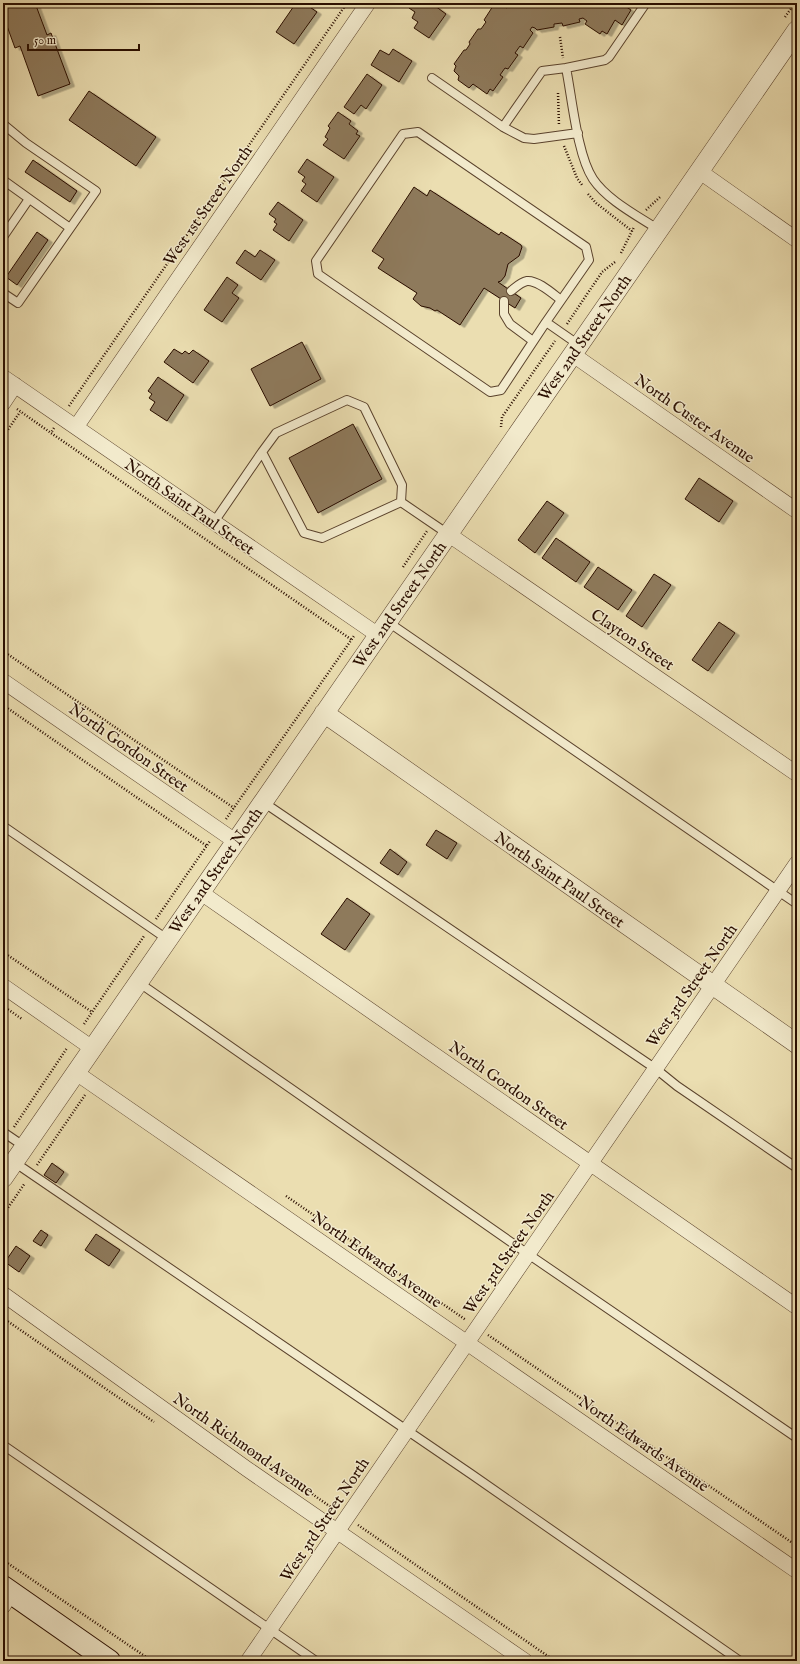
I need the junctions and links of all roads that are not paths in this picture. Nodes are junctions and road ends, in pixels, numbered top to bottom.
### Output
1 (368, 3) edge
2 (646, 3) edge
3 (789, 26) edge
4 (566, 68) junction
5 (432, 78) dead end
6 (3, 124) edge
7 (503, 127) junction
8 (578, 133) junction
9 (699, 171) junction
10 (3, 180) edge
11 (29, 199) junction
12 (70, 228) junction
13 (659, 230) junction
14 (3, 237) edge
15 (797, 240) edge
16 (511, 291) dead end
17 (3, 293) edge
18 (561, 300) junction
19 (504, 301) dead end
20 (546, 322) junction
21 (533, 340) junction
22 (576, 350) junction
23 (3, 376) edge
24 (16, 385) junction
25 (4, 402) edge
26 (76, 427) junction
27 (262, 452) junction
28 (401, 502) junction
29 (797, 511) edge
30 (214, 522) junction
31 (441, 529) junction
32 (383, 628) junction
33 (3, 681) edge
34 (324, 713) junction
35 (797, 774) edge
36 (262, 802) junction
37 (3, 826) edge
38 (235, 842) junction
39 (797, 863) edge
40 (778, 891) junction
41 (200, 892) junction
42 (797, 904) edge
43 (167, 939) junction
44 (138, 981) junction
45 (3, 986) edge
46 (713, 986) junction
47 (797, 1044) edge
48 (92, 1048) junction
49 (656, 1069) junction
50 (75, 1072) junction
51 (5, 1133) edge
52 (19, 1154) junction
53 (590, 1164) junction
54 (797, 1168) edge
55 (3, 1178) edge
56 (528, 1254) junction
57 (3, 1294) edge
58 (797, 1307) edge
59 (467, 1343) junction
60 (407, 1430) junction
61 (797, 1438) edge
62 (3, 1445) edge
63 (337, 1531) junction
64 (797, 1571) edge
65 (6, 1595) edge
66 (270, 1630) junction
67 (109, 1661) edge
68 (248, 1661) edge
69 (316, 1661) edge
70 (525, 1661) edge
71 (740, 1661) edge

1 - 26 street, West 1st Street North
2 - 4 lane
3 - 9 street, West 2nd Street North
4 - 7 lane
4 - 8 lane
5 - 7 lane
6 - 12 lane
7 - 8 lane
8 - 13 lane
9 - 13 street, West 2nd Street North
9 - 15 street
10 - 11 lane
11 - 12 lane
11 - 14 lane
12 - 17 lane
13 - 22 street, West 2nd Street North
16 - 18 lane
18 - 20 lane
18 - 21 lane
19 - 21 lane
20 - 21 lane
20 - 22 lane
22 - 29 street, North Custer Avenue
22 - 31 street, West 2nd Street North
23 - 24 street, North Saint Paul Street
24 - 25 street
24 - 26 street, North Saint Paul Street
26 - 30 street, North Saint Paul Street
27 - 28 lane
27 - 28 lane
27 - 30 lane
28 - 31 lane
30 - 32 street, North Saint Paul Street
31 - 32 street, West 2nd Street North
31 - 35 street, Clayton Street
32 - 34 street, West 2nd Street North
32 - 40 lane
33 - 38 street, North Gordon Street
34 - 36 street, West 2nd Street North
34 - 46 street, North Saint Paul Street
36 - 38 street, West 2nd Street North
36 - 49 lane
37 - 43 lane
38 - 41 street, West 2nd Street North
39 - 40 street, West 3rd Street North
40 - 42 lane
40 - 46 street, West 3rd Street North
41 - 43 street, West 2nd Street North
41 - 53 street, North Gordon Street
43 - 44 street, West 2nd Street North
44 - 48 street, West 2nd Street North
44 - 56 lane
45 - 48 street
46 - 47 street, North Saint Paul Street
46 - 49 street, West 3rd Street North
48 - 50 street, West 2nd Street North
49 - 53 street, West 3rd Street North
49 - 54 lane
50 - 52 street, West 2nd Street North
50 - 59 street, North Edwards Avenue
51 - 52 lane
52 - 55 street, West 2nd Street North
52 - 60 lane
53 - 56 street, West 3rd Street North
53 - 58 street, North Gordon Street
56 - 59 street, West 3rd Street North
56 - 61 lane
57 - 63 street, North Richmond Avenue
59 - 60 street, West 3rd Street North
59 - 64 street, North Edwards Avenue
60 - 63 street, West 3rd Street North
60 - 71 lane
62 - 66 lane
63 - 66 street, West 3rd Street North
63 - 70 street, North Richmond Avenue
65 - 67 main road
66 - 68 street, West 3rd Street North
66 - 69 lane

